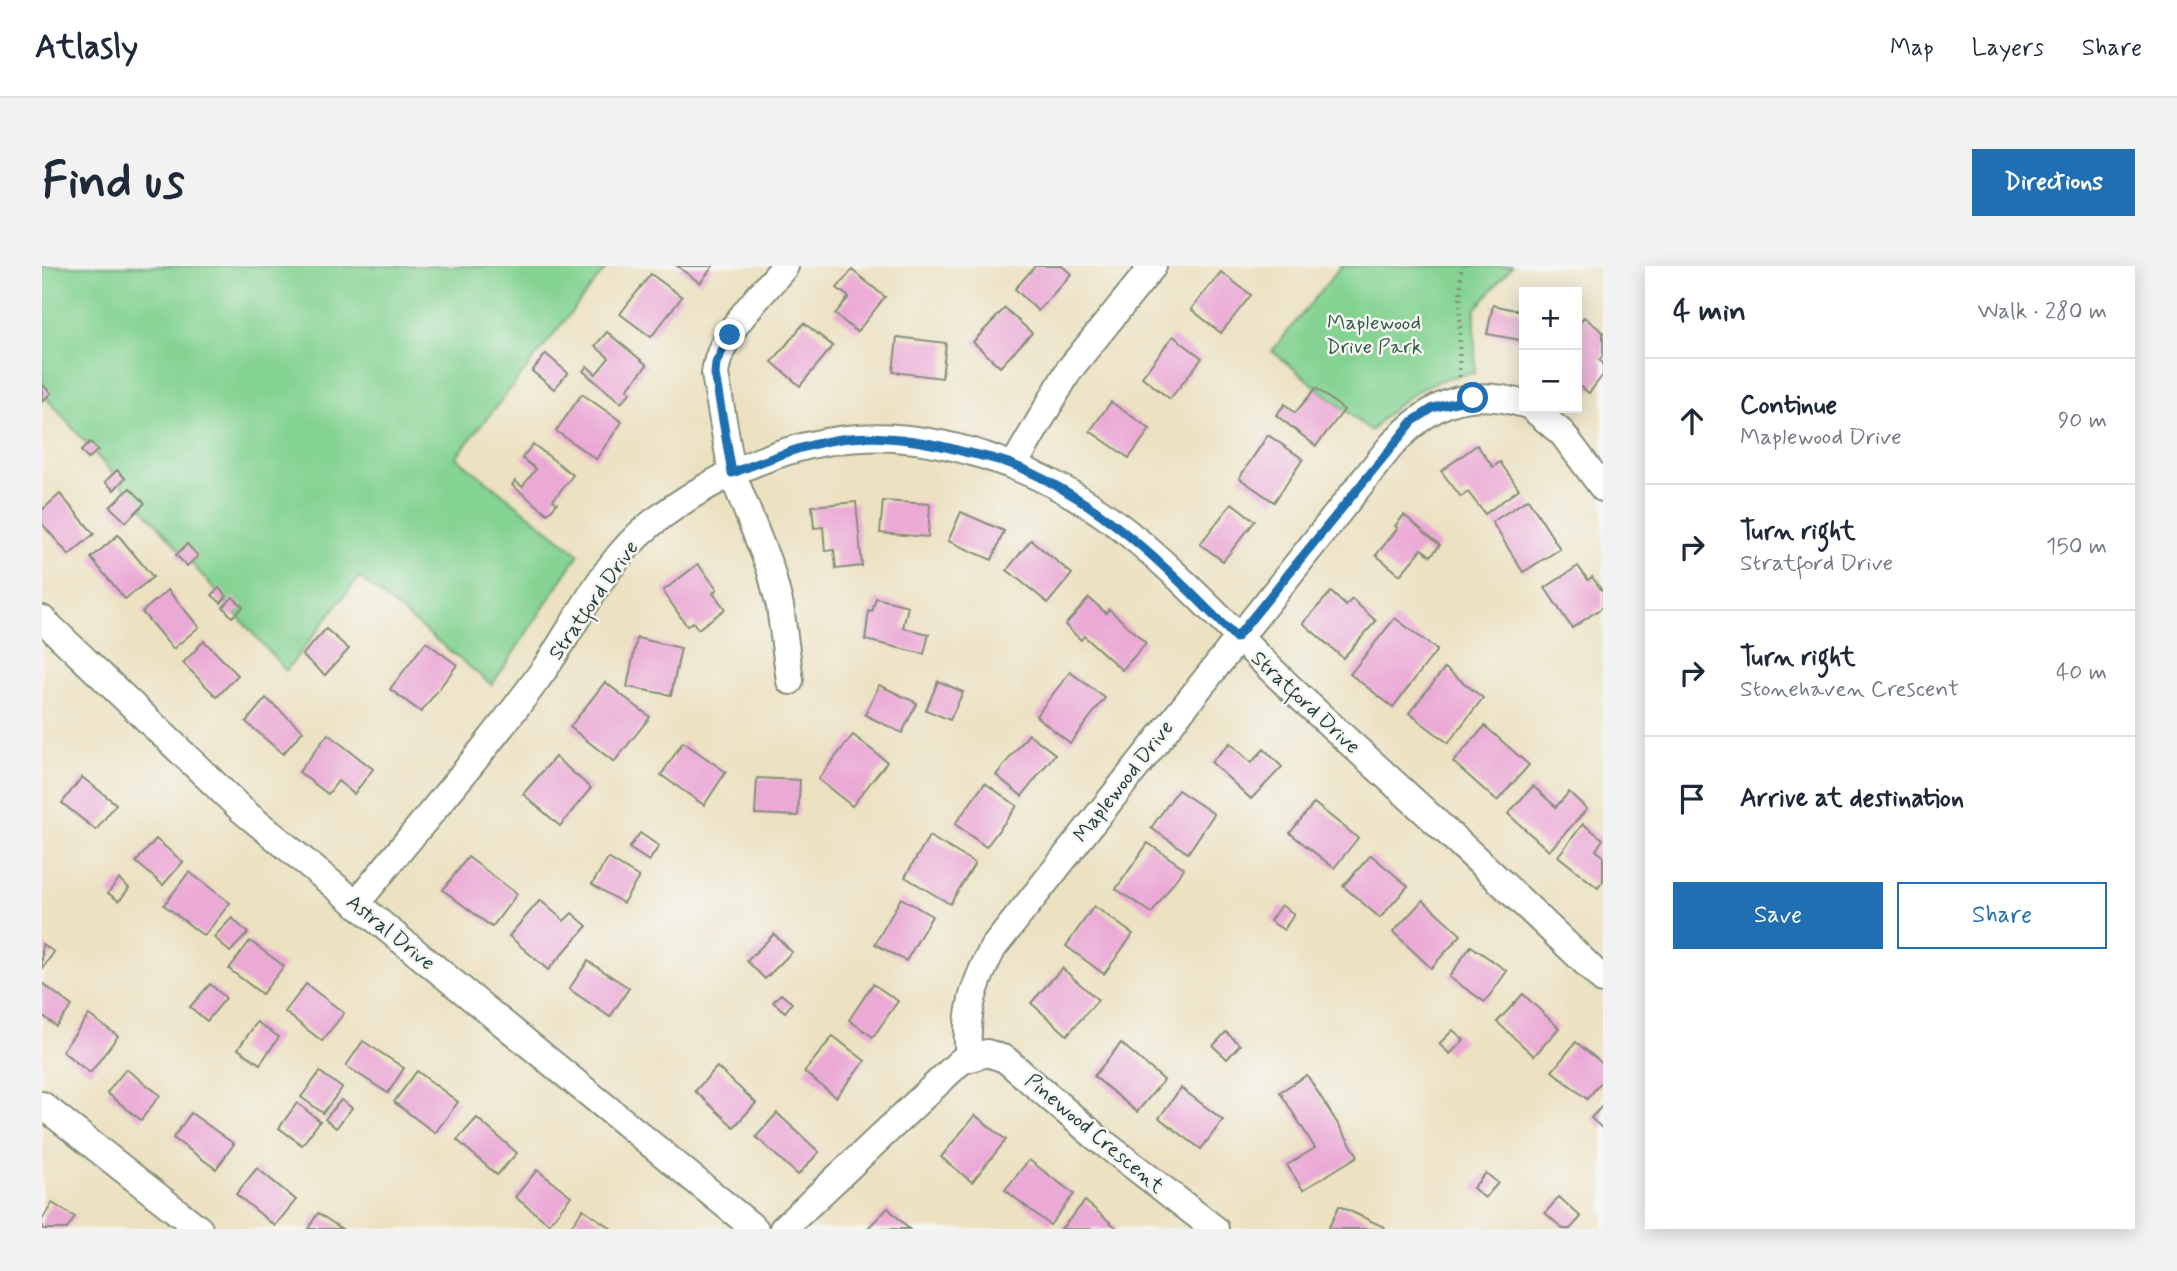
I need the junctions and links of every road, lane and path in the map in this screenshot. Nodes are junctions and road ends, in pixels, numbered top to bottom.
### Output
1 (785, 266) edge
2 (1153, 266) edge
3 (1461, 266) edge
4 (1458, 400) junction
5 (1519, 403) edge
6 (1538, 413) edge
7 (1014, 465) junction
8 (732, 473) junction
9 (1603, 488) edge
10 (42, 619) edge
11 (1236, 638) junction
12 (790, 681) dead end
13 (356, 904) junction
14 (1603, 980) edge
15 (969, 1058) junction
16 (42, 1105) edge
17 (199, 1229) edge
18 (755, 1229) edge
19 (783, 1229) edge
20 (1215, 1229) edge

1 - 8 street
2 - 7 street
3 - 4 path
4 - 5 street, Maplewood Drive
4 - 11 street, Maplewood Drive
6 - 9 street
7 - 8 street, Stratford Drive
7 - 11 street, Stratford Drive
8 - 12 street
8 - 13 street, Stratford Drive
10 - 13 street, Astral Drive
11 - 14 street, Stratford Drive
11 - 15 street, Maplewood Drive
13 - 18 street, Astral Drive
15 - 19 street
15 - 20 street, Pinewood Crescent
16 - 17 street

